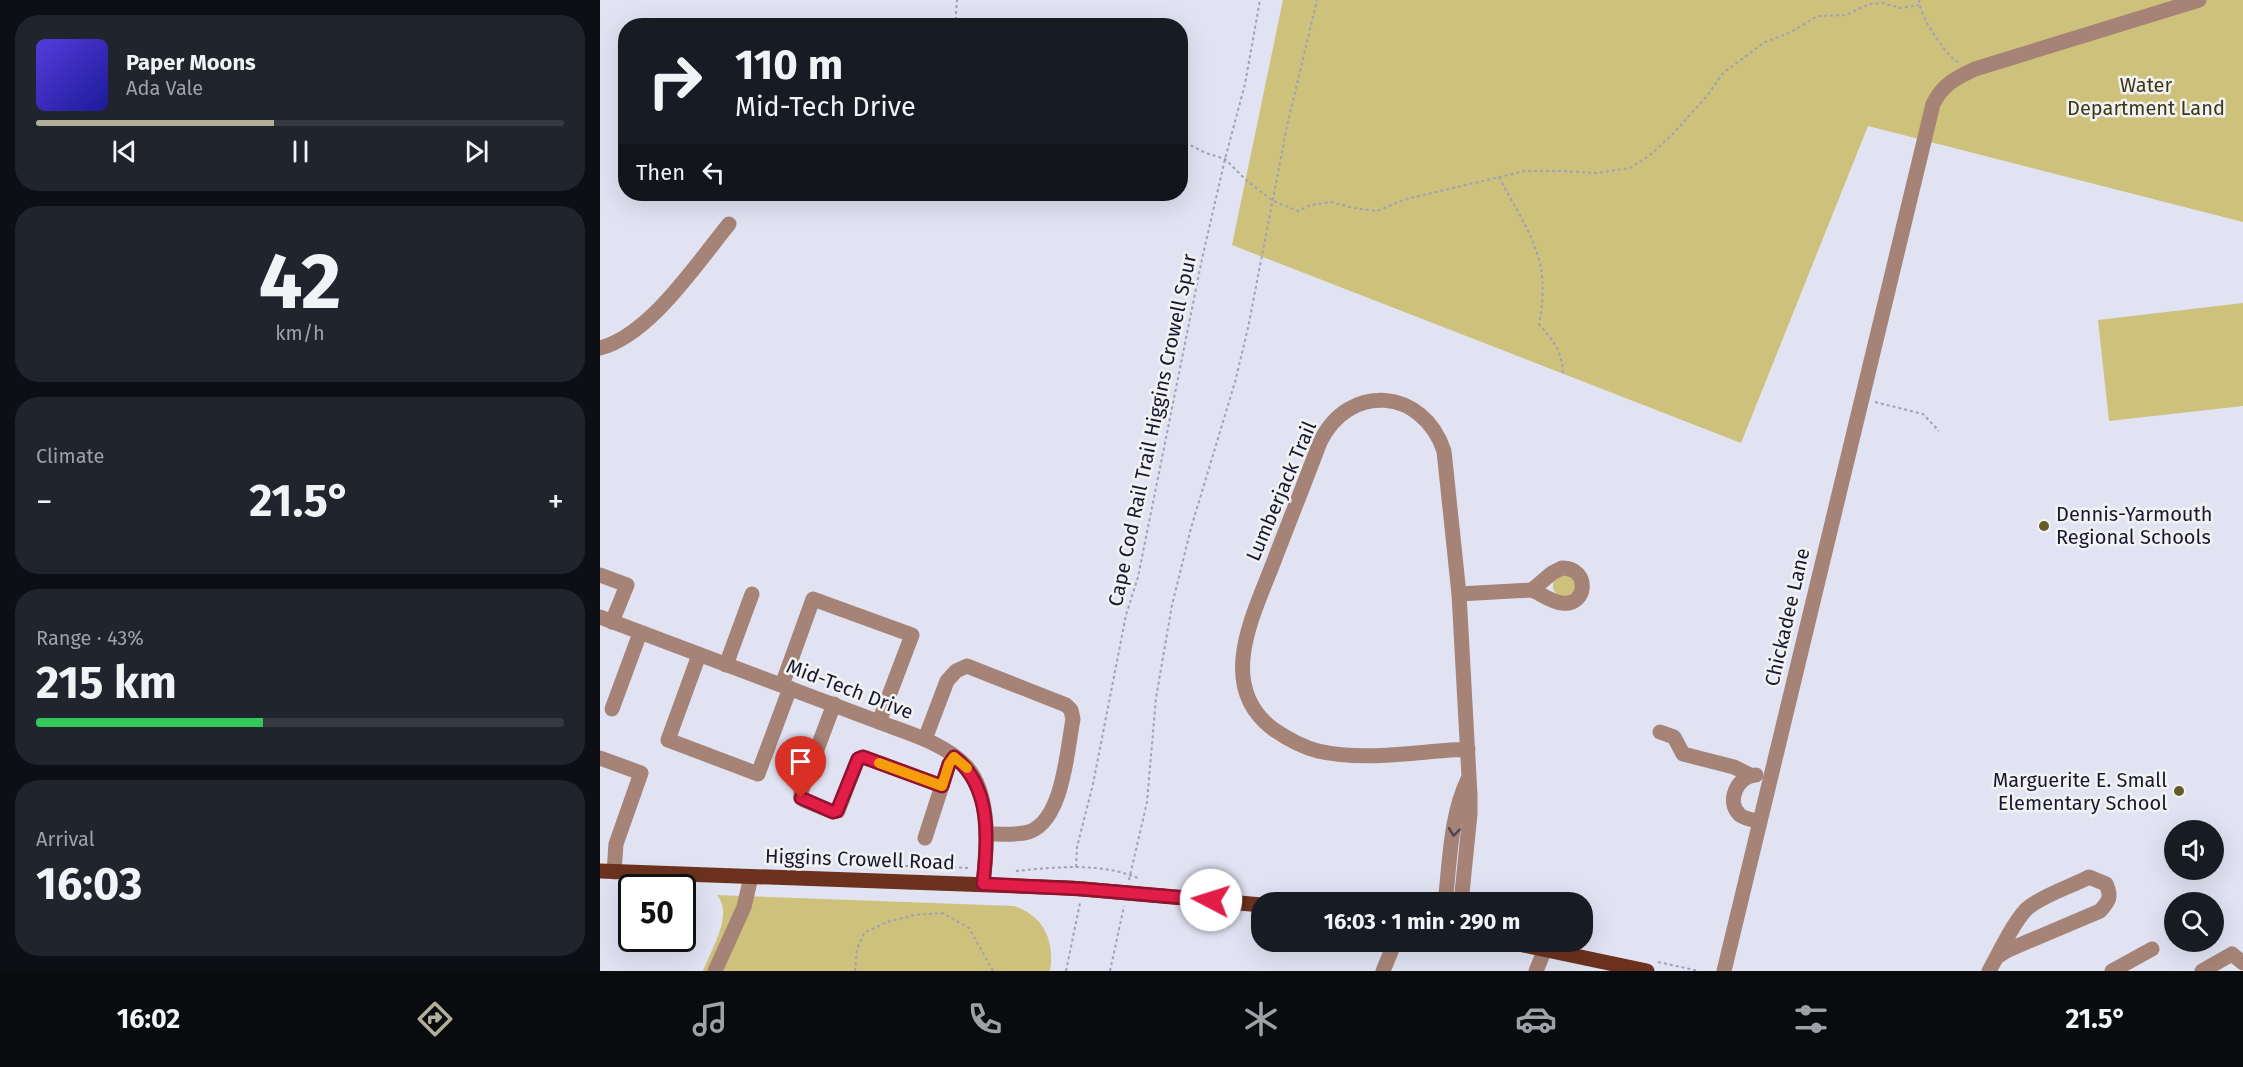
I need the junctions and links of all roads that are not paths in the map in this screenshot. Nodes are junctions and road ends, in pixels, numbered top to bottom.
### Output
1 (2199, 0) edge
2 (729, 224) dead end
3 (600, 348) edge
4 (600, 575) edge
5 (1532, 590) dead end
6 (752, 594) dead end
7 (1459, 594) junction
8 (606, 620) edge
9 (640, 633) junction
10 (699, 655) junction
11 (726, 665) junction
12 (786, 687) junction
13 (834, 705) junction
14 (612, 709) dead end
15 (879, 722) junction
16 (1660, 732) dead end
17 (925, 739) junction
18 (1468, 749) junction
19 (954, 757) junction
20 (600, 758) edge
21 (1750, 775) junction
22 (1770, 778) junction
23 (942, 786) junction
24 (1759, 821) junction
25 (986, 834) junction
26 (925, 838) dead end
27 (1457, 867) junction
28 (607, 872) edge
29 (751, 878) junction
30 (983, 884) junction
31 (1448, 892) edge
32 (1460, 892) edge
33 (1251, 904) edge
34 (2152, 950) dead end
35 (1391, 952) edge
36 (1544, 952) edge
37 (1559, 952) edge
38 (1997, 957) junction
39 (2238, 959) edge
40 (716, 971) edge
41 (1383, 971) edge
42 (1536, 971) edge
43 (1647, 971) edge
44 (1724, 971) edge
45 (1989, 971) edge
46 (2112, 971) edge
47 (2202, 971) edge

1 - 22 street, Chickadee Lane
2 - 3 street
4 - 8 street
5 - 7 street
6 - 11 street
7 - 18 street, Lumberjack Trail
7 - 18 street, Lumberjack Trail
8 - 9 street, Mid-Tech Drive
9 - 10 street, Mid-Tech Drive
9 - 14 street
10 - 11 street, Mid-Tech Drive
10 - 12 street
11 - 12 street, Mid-Tech Drive
12 - 13 street, Mid-Tech Drive
12 - 15 street
13 - 15 street, Mid-Tech Drive
13 - 23 street
15 - 17 street, Mid-Tech Drive
16 - 21 street
17 - 19 street, Mid-Tech Drive
17 - 25 street
18 - 27 street, Lumberjack Trail
19 - 23 street
19 - 25 street, Mid-Tech Drive
20 - 28 street
21 - 22 street
21 - 24 street
22 - 24 street, Chickadee Lane
23 - 26 street
24 - 44 street, Chickadee Lane
25 - 30 street, Mid-Tech Drive
27 - 31 street, Lumberjack Trail
27 - 32 street, Lumberjack Trail
28 - 29 main road, Higgins Crowell Road
29 - 30 main road, Higgins Crowell Road
29 - 40 street
30 - 33 main road, Higgins Crowell Road
34 - 46 street
35 - 41 street
36 - 42 street
37 - 43 main road
38 - 38 street
38 - 45 street
39 - 47 street

